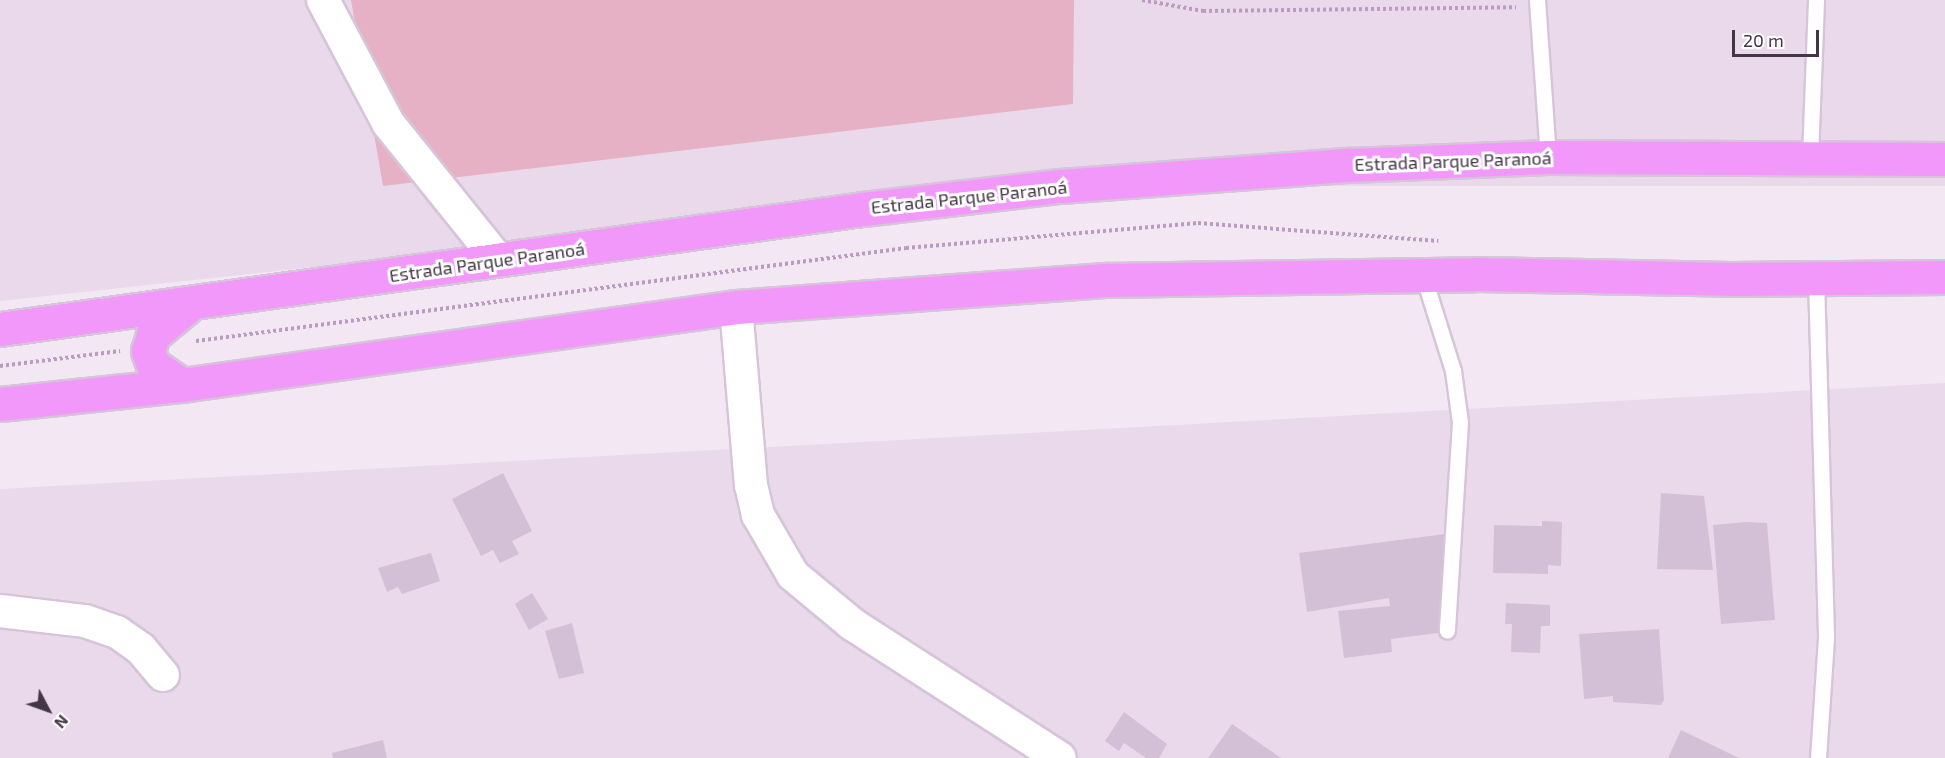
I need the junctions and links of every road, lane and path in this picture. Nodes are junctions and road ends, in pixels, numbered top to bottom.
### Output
1 (323, 0) edge
2 (1142, 0) edge
3 (1816, 0) edge
4 (1537, 4) edge
5 (1548, 157) junction
6 (1810, 157) junction
7 (1945, 159) edge
8 (498, 261) junction
9 (1423, 275) junction
10 (1945, 277) edge
11 (1816, 278) junction
12 (188, 306) junction
13 (736, 307) junction
14 (0, 329) edge
15 (182, 385) junction
16 (0, 404) edge
17 (0, 611) edge
18 (1447, 631) dead end
19 (163, 675) dead end
20 (1060, 758) edge
21 (1818, 758) edge

1 - 8 street
2 - 4 path
3 - 6 lane
4 - 5 lane
5 - 6 main road, Estrada Parque Paranoá
5 - 8 main road, Estrada Parque Paranoá
6 - 7 main road, Estrada Parque Paranoá
8 - 12 main road, Estrada Parque Paranoá
9 - 11 main road
9 - 13 main road
9 - 18 lane
10 - 11 main road
11 - 21 lane
12 - 14 main road, Estrada Parque Paranoá
12 - 15 main road
13 - 15 main road
13 - 20 street
15 - 16 main road
17 - 19 street

